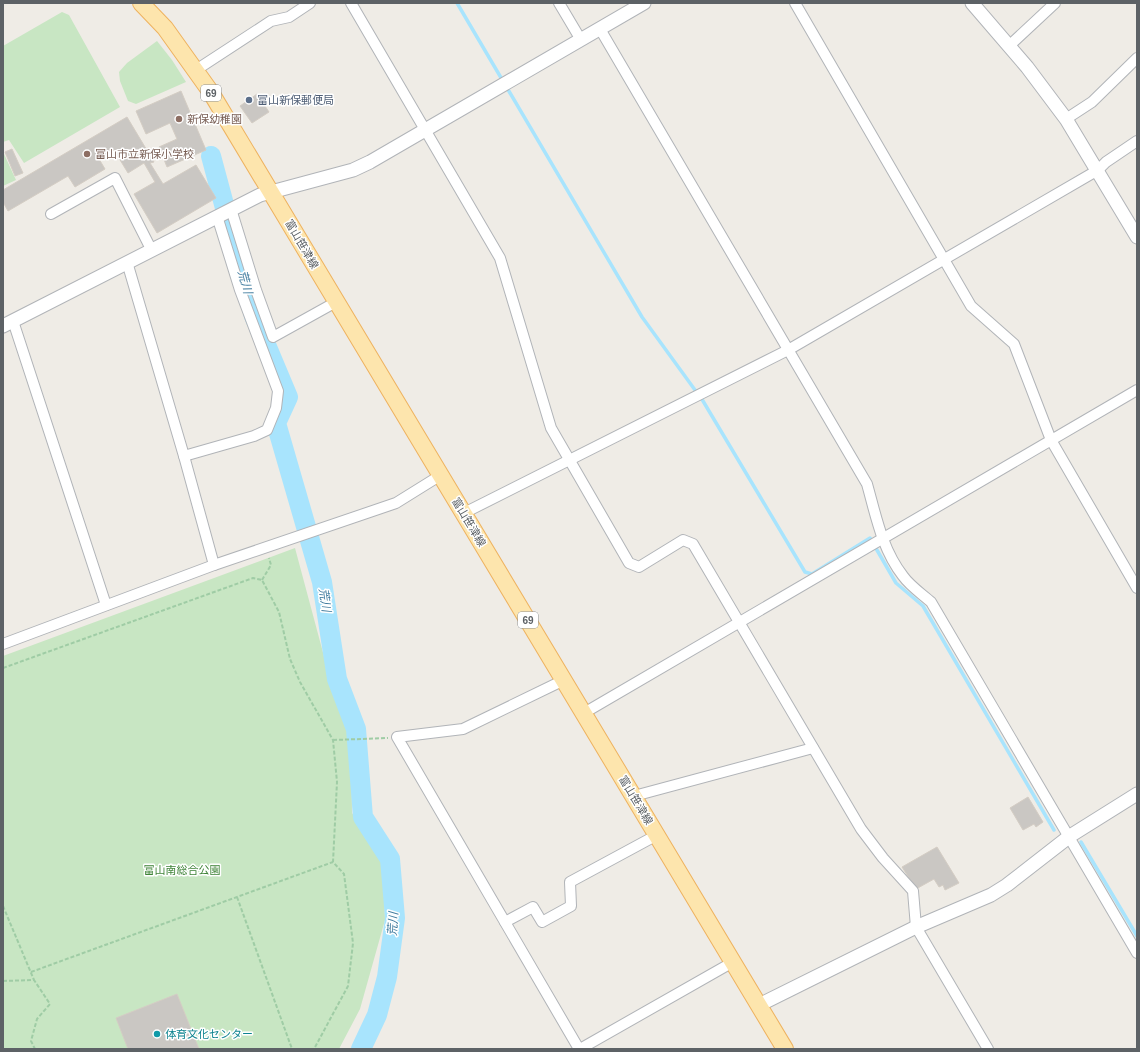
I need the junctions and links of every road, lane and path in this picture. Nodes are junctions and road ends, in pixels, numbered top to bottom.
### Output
1 (141, 3) edge
2 (310, 3) edge
3 (351, 3) edge
4 (559, 3) edge
5 (644, 3) edge
6 (795, 3) edge
7 (972, 3) edge
8 (1055, 3) edge
9 (600, 29) junction
10 (581, 40) junction
11 (1009, 46) junction
12 (1137, 58) edge
13 (196, 70) junction
14 (1066, 119) junction
15 (426, 130) junction
16 (1137, 141) edge
17 (1098, 170) junction
18 (271, 191) junction
19 (231, 209) junction
20 (51, 214) dead end
21 (217, 216) junction
22 (1137, 237) edge
23 (151, 249) junction
24 (945, 260) junction
25 (127, 262) junction
26 (336, 302) junction
27 (8, 323) edge
28 (788, 350) junction
29 (1137, 390) edge
30 (1051, 440) junction
31 (184, 456) junction
32 (568, 459) junction
33 (441, 475) junction
34 (464, 513) junction
35 (876, 542) junction
36 (265, 547) junction
37 (214, 565) junction
38 (262, 580) junction
39 (1137, 588) edge
40 (106, 605) junction
41 (740, 621) junction
42 (3, 644) edge
43 (3, 668) edge
44 (564, 680) junction
45 (584, 713) junction
46 (397, 737) junction
47 (333, 740) junction
48 (814, 748) junction
49 (1137, 794) edge
50 (634, 796) junction
51 (657, 835) junction
52 (1070, 836) junction
53 (333, 862) junction
54 (237, 897) junction
55 (3, 906) edge
56 (505, 922) junction
57 (916, 927) junction
58 (1137, 953) edge
59 (733, 962) junction
60 (31, 972) junction
61 (34, 980) junction
62 (3, 981) edge
63 (759, 1005) junction
64 (35, 1049) edge
65 (292, 1049) edge
66 (314, 1049) edge
67 (579, 1049) edge
68 (785, 1049) edge
69 (988, 1049) edge

1 - 13 main road, 富山笹津線 / 69
2 - 13 street
3 - 15 street
4 - 10 street
5 - 9 street
6 - 24 street
7 - 11 street
8 - 11 street
9 - 10 street
9 - 28 street
10 - 15 street
11 - 14 street
12 - 14 street
13 - 18 main road, 富山笹津線 / 69
14 - 17 street
15 - 18 street
15 - 32 street
16 - 17 street
17 - 22 street
17 - 24 street
18 - 19 street
18 - 26 main road, 富山笹津線 / 69
19 - 21 street
19 - 26 street
20 - 23 street
21 - 23 street
21 - 31 street
23 - 25 street
24 - 28 street
24 - 30 street
25 - 27 street
25 - 31 street
26 - 33 main road, 富山笹津線 / 69
27 - 40 street
28 - 32 street
28 - 35 street
29 - 30 street
30 - 35 street
30 - 39 street
31 - 37 street
32 - 34 street
32 - 41 street
33 - 34 main road, 富山笹津線 / 69
33 - 36 street
34 - 44 main road, 富山笹津線 / 69
35 - 41 street
35 - 52 street
36 - 37 street
36 - 38 path
37 - 40 street
38 - 43 path
38 - 47 path
40 - 42 street
41 - 45 street
41 - 48 street
44 - 45 main road, 富山笹津線 / 69
44 - 46 street
45 - 50 main road, 富山笹津線 / 69
46 - 47 path
46 - 56 street
47 - 53 path
48 - 50 street
48 - 57 street
49 - 52 street
50 - 51 main road, 富山笹津線 / 69
51 - 56 street
51 - 59 main road, 富山笹津線 / 69
52 - 57 street
52 - 58 street
53 - 54 path
53 - 66 path
54 - 60 path
54 - 65 path
55 - 60 path
56 - 67 street
57 - 63 street
57 - 69 street
59 - 63 main road, 富山笹津線 / 69
59 - 67 street
60 - 61 path
61 - 62 path
61 - 64 path
63 - 68 main road, 富山笹津線 / 69

